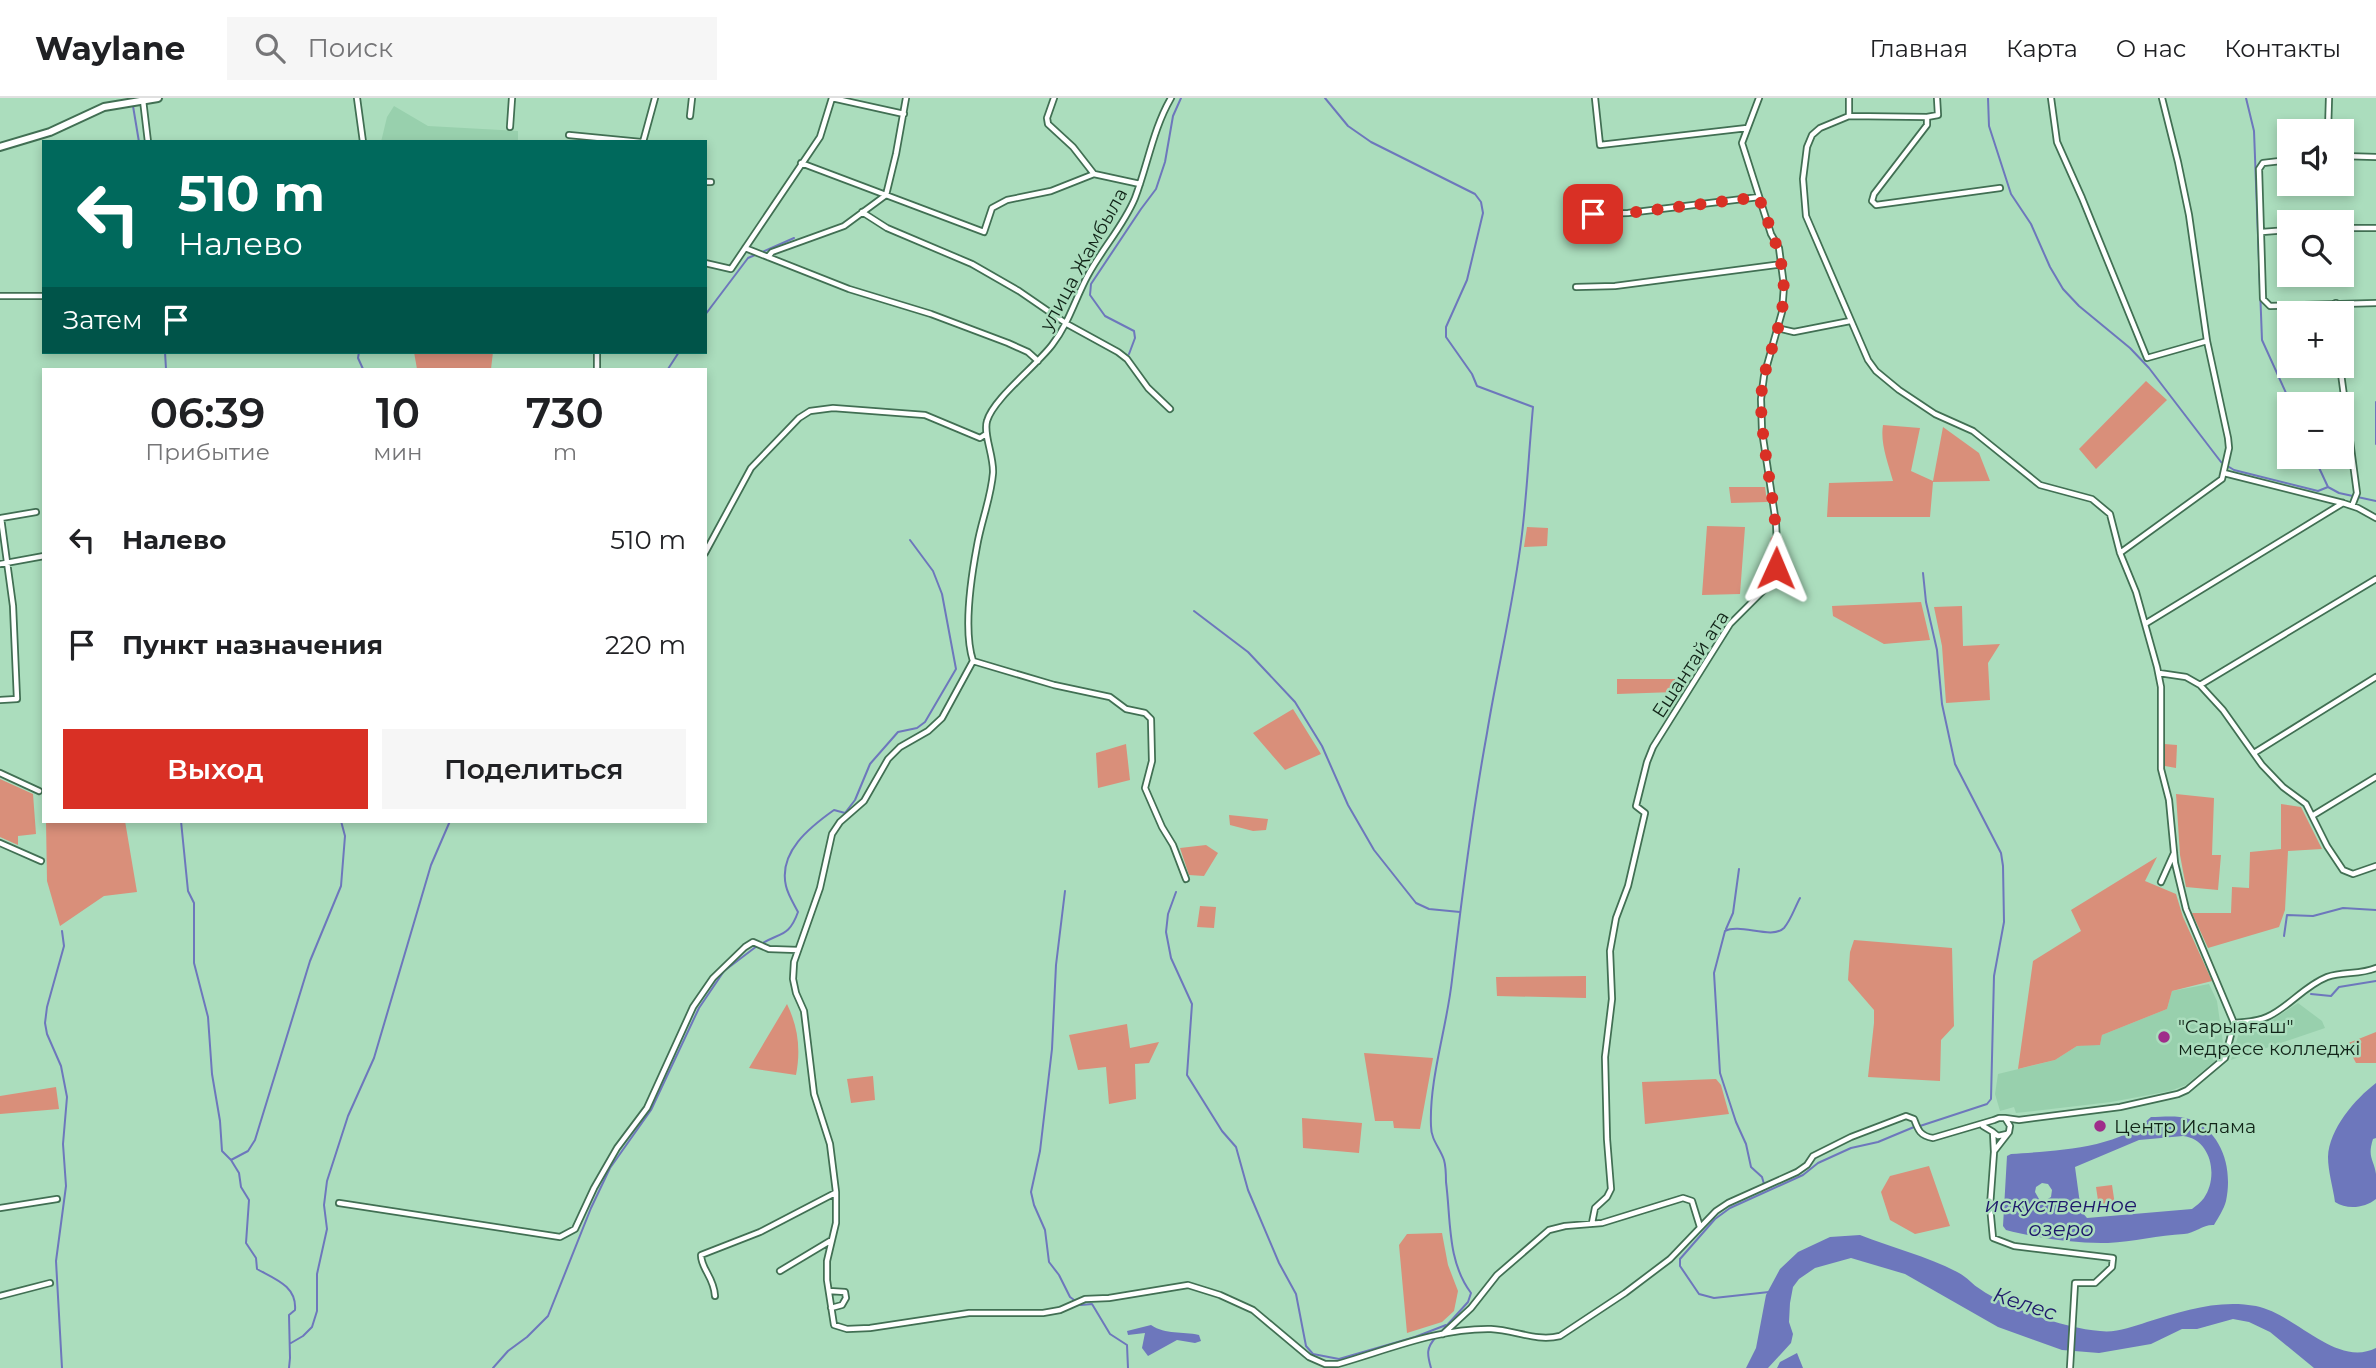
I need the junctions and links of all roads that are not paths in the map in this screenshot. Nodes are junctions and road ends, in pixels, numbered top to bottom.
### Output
1 (158, 98) edge
2 (357, 98) edge
3 (512, 98) edge
4 (656, 98) edge
5 (692, 98) edge
6 (906, 98) edge
7 (1054, 98) edge
8 (1171, 98) edge
9 (1595, 98) edge
10 (1759, 98) edge
11 (1849, 98) edge
12 (1937, 98) edge
13 (2051, 98) edge
14 (2162, 98) edge
15 (2329, 98) edge
16 (125, 100) edge
17 (139, 101) junction
18 (904, 114) junction
19 (690, 116) dead end
20 (1849, 116) junction
21 (1927, 117) junction
22 (2328, 119) edge
23 (510, 127) dead end
24 (1747, 128) junction
25 (569, 135) dead end
26 (148, 140) edge
27 (363, 140) edge
28 (621, 140) edge
29 (643, 140) edge
30 (0, 147) edge
31 (2354, 156) edge
32 (2376, 157) edge
33 (2277, 161) edge
34 (801, 163) junction
35 (1094, 174) junction
36 (1140, 184) junction
37 (2000, 188) dead end
38 (886, 195) junction
39 (1759, 197) junction
40 (862, 212) junction
41 (1593, 214) dead end
42 (2354, 228) edge
43 (2376, 229) edge
44 (2277, 231) edge
45 (2262, 232) junction
46 (744, 248) junction
47 (768, 257) junction
48 (707, 263) edge
49 (1783, 264) junction
50 (1576, 287) dead end
51 (0, 296) edge
52 (42, 296) edge
53 (2354, 303) edge
54 (2376, 303) edge
55 (2277, 306) edge
56 (1850, 321) junction
57 (1067, 324) junction
58 (1777, 328) junction
59 (2207, 341) junction
60 (1038, 361) junction
61 (2342, 378) edge
62 (1170, 409) dead end
63 (986, 434) junction
64 (2224, 473) junction
65 (2343, 503) junction
66 (2352, 506) junction
67 (36, 512) dead end
68 (2376, 518) edge
69 (707, 549) edge
70 (2120, 553) junction
71 (42, 556) edge
72 (7, 563) junction
73 (0, 564) edge
74 (2376, 579) edge
75 (2145, 624) junction
76 (974, 661) junction
77 (2159, 673) junction
78 (2376, 677) edge
79 (2200, 685) junction
80 (0, 700) edge
81 (2254, 753) junction
82 (0, 773) edge
83 (2376, 776) edge
84 (39, 791) dead end
85 (2312, 816) junction
86 (0, 843) edge
87 (2175, 852) junction
88 (41, 861) dead end
89 (2376, 866) edge
90 (1186, 879) dead end
91 (2161, 882) dead end
92 (798, 950) junction
93 (2376, 968) edge
94 (2234, 1023) junction
95 (2005, 1118) junction
96 (2019, 1120) junction
97 (1994, 1121) junction
98 (1982, 1125) junction
99 (1993, 1132) junction
100 (2008, 1133) junction
101 (1994, 1152) junction
102 (836, 1192) junction
103 (57, 1199) dead end
104 (339, 1203) dead end
105 (0, 1208) edge
106 (1592, 1223) junction
107 (1700, 1227) junction
108 (831, 1241) junction
109 (780, 1271) dead end
110 (50, 1283) dead end
111 (829, 1291) junction
112 (715, 1296) dead end
113 (0, 1297) edge
114 (831, 1308) junction
115 (1443, 1334) junction
116 (2070, 1366) edge

1 - 17 main road
2 - 27 street
3 - 23 street
4 - 29 street
5 - 19 street
6 - 18 street
7 - 35 street
8 - 36 street, улица Жамбыла
9 - 24 street
10 - 24 street, Ешантай ата
11 - 20 street
12 - 21 street
13 - 59 street
14 - 59 street
15 - 22 street
16 - 17 main road
16 - 30 main road
17 - 26 street
18 - 34 street
18 - 38 street
20 - 21 street
20 - 56 street
21 - 37 street
24 - 39 street, Ешантай ата
25 - 28 street
31 - 32 street
33 - 45 street
34 - 38 street
34 - 46 street
35 - 36 street
35 - 38 street
36 - 57 street, улица Жамбыла
38 - 40 street
39 - 41 street
39 - 49 street, Ешантай ата
40 - 47 street
40 - 57 street
42 - 43 street
44 - 45 street
45 - 55 street
46 - 47 street
46 - 48 street
47 - 60 street
49 - 50 street
49 - 58 street, Ешантай ата
51 - 52 street
53 - 54 street
56 - 58 street
56 - 70 street
57 - 60 street, улица Жамбыла
57 - 62 street
58 - 106 street, Ешантай ата
59 - 64 street
60 - 63 street, улица Жамбыла
61 - 66 street
63 - 69 street
63 - 76 street
64 - 65 street
64 - 70 street
65 - 66 street
65 - 75 street
66 - 68 street
67 - 72 street
70 - 75 street
71 - 72 street
72 - 73 street
72 - 80 street
74 - 79 street
75 - 77 street
76 - 90 street
76 - 92 street
77 - 79 street
77 - 87 street
78 - 81 street
79 - 81 street
81 - 85 street
82 - 84 street
83 - 85 street
85 - 89 street
86 - 88 street
87 - 91 street
87 - 94 street
92 - 102 street
92 - 104 street
93 - 94 street
94 - 96 street
95 - 96 street
95 - 97 street
95 - 100 street
96 - 100 street
97 - 98 street
97 - 99 street
98 - 99 street
98 - 107 street
99 - 100 street
99 - 101 street
100 - 101 street
101 - 116 street
102 - 108 street
102 - 112 street
103 - 105 street
106 - 107 street
106 - 115 street
107 - 115 street
108 - 109 street
108 - 111 street
110 - 113 street
111 - 114 street
111 - 114 street
114 - 115 street

